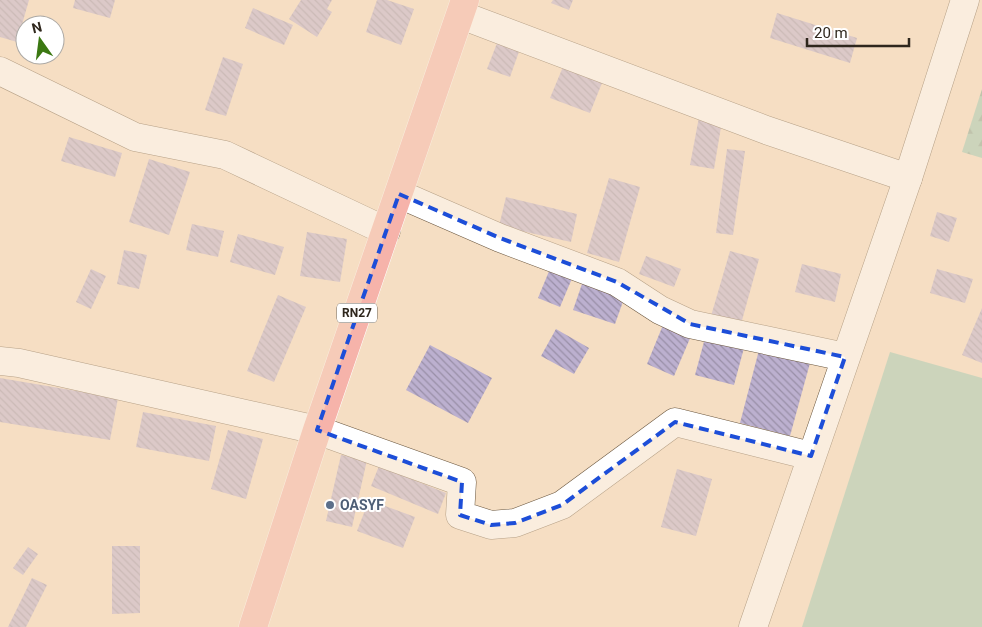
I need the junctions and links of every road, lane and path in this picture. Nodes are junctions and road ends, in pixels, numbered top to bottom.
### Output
1 (965, 0) edge
2 (463, 7) edge
3 (0, 71) edge
4 (908, 178) junction
5 (399, 194) junction
6 (386, 231) junction
7 (845, 358) junction
8 (0, 361) edge
9 (317, 430) junction
10 (811, 456) junction
11 (253, 627) edge
12 (753, 627) edge

1 - 4 street
2 - 4 street
2 - 5 main road, RN27
3 - 6 street
4 - 7 street
5 - 6 main road, RN27
5 - 7 street
6 - 9 main road, RN27
7 - 10 street
8 - 9 street
9 - 10 street
9 - 11 main road, RN27
10 - 12 street

